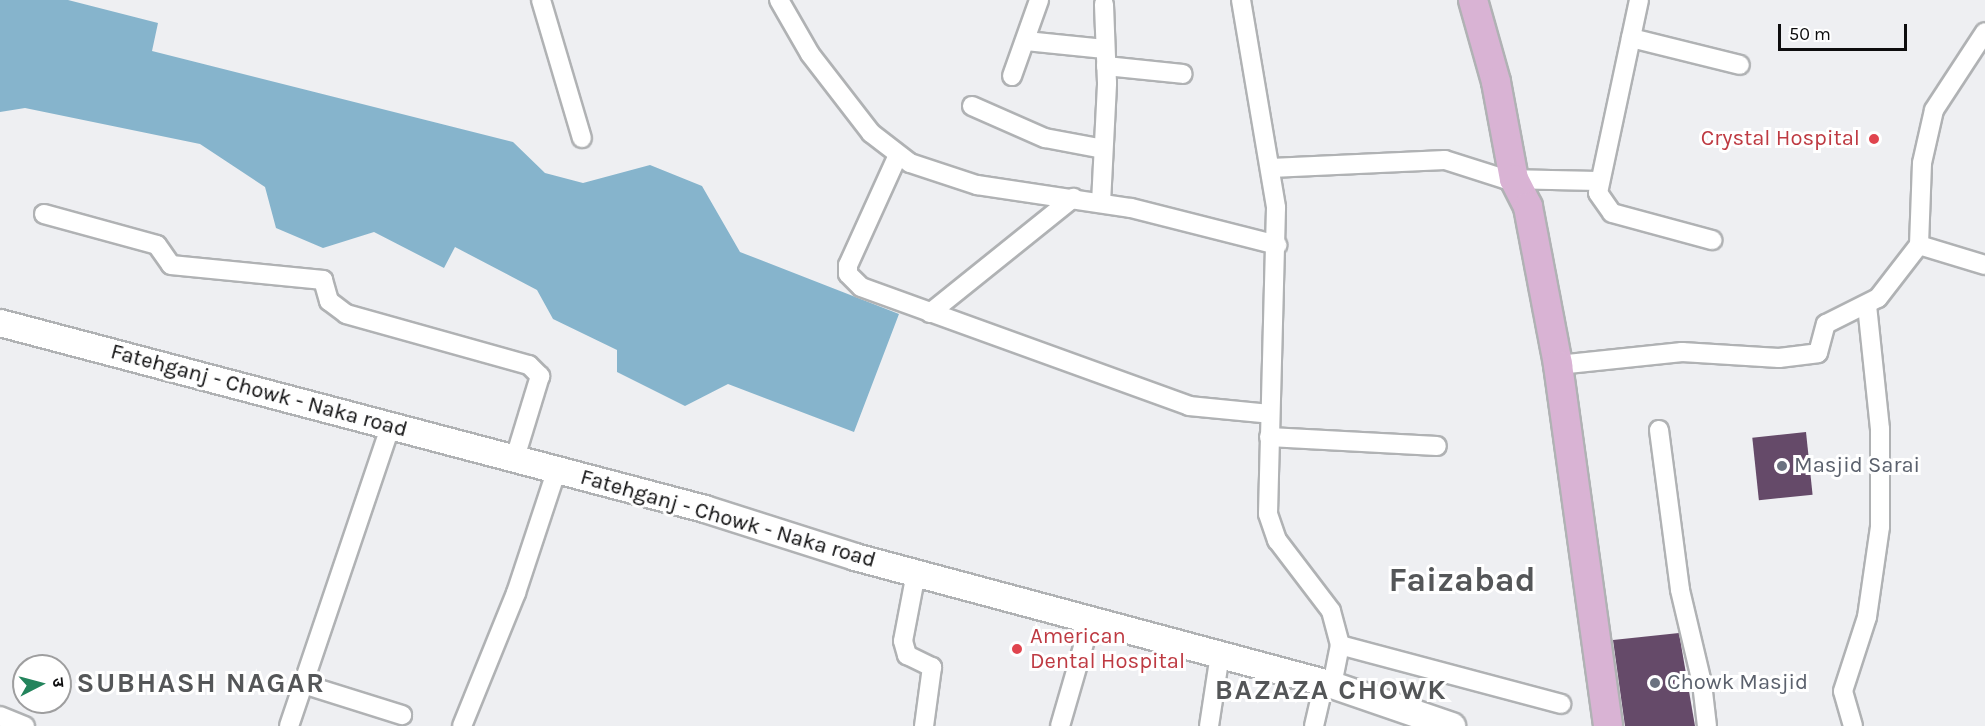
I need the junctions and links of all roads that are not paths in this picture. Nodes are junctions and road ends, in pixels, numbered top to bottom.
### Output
1 (541, 0) edge
2 (779, 0) edge
3 (1039, 0) edge
4 (1242, 0) edge
5 (1473, 0) edge
6 (1490, 0) edge
7 (1639, 0) edge
8 (1104, 3) dead end
9 (1985, 32) edge
10 (1631, 38) junction
11 (1026, 41) junction
12 (1106, 58) junction
13 (1740, 65) dead end
14 (1183, 74) dead end
15 (1012, 76) dead end
16 (972, 106) dead end
17 (582, 138) dead end
18 (1103, 149) junction
19 (898, 155) junction
20 (1271, 168) junction
21 (1522, 179) junction
22 (1598, 181) junction
23 (1073, 198) junction
24 (1101, 203) junction
25 (44, 214) dead end
26 (1712, 240) dead end
27 (1277, 245) junction
28 (1919, 245) junction
29 (1985, 265) edge
30 (1867, 306) junction
31 (930, 313) junction
32 (0, 323) edge
33 (1558, 365) junction
34 (1270, 414) junction
35 (390, 428) junction
36 (1659, 430) dead end
37 (1269, 437) junction
38 (1437, 446) dead end
39 (515, 458) junction
40 (557, 469) junction
41 (916, 573) junction
42 (1091, 619) junction
43 (1340, 645) junction
44 (1220, 654) junction
45 (303, 684) junction
46 (1328, 684) junction
47 (1561, 704) dead end
48 (402, 715) dead end
49 (0, 716) edge
50 (25, 726) edge
51 (290, 726) edge
52 (462, 726) edge
53 (924, 726) edge
54 (1060, 726) edge
55 (1209, 726) edge
56 (1314, 726) edge
57 (1452, 726) edge
58 (1608, 726) edge
59 (1707, 726) edge
60 (1853, 726) edge

1 - 17 street
2 - 19 street
3 - 11 street
4 - 20 street
5 - 21 main road
6 - 21 main road
7 - 10 street
8 - 12 street
9 - 28 street
10 - 13 street
10 - 22 street
11 - 12 street
11 - 15 street
12 - 14 street
12 - 18 street
16 - 18 street
18 - 24 street
19 - 23 street
19 - 31 street
20 - 21 street
20 - 27 street
21 - 22 street
21 - 33 main road
22 - 26 street
23 - 24 street
23 - 31 street
24 - 27 street
25 - 39 street
27 - 34 street
28 - 29 street
28 - 30 street
30 - 33 street
30 - 60 street
31 - 34 street
32 - 35 street, Fatehganj - Chowk - Naka road
33 - 58 main road
34 - 37 street
35 - 39 street, Fatehganj - Chowk - Naka road
35 - 45 street
36 - 59 street
37 - 38 street
37 - 43 street
39 - 40 street, Fatehganj - Chowk - Naka road
40 - 41 street, Fatehganj - Chowk - Naka road
40 - 52 street
41 - 42 street, Fatehganj - Chowk - Naka road
41 - 53 street
42 - 44 street, Fatehganj - Chowk - Naka road
42 - 54 street
43 - 46 street
43 - 47 street
44 - 46 street, Fatehganj - Chowk - Naka road
44 - 55 street
45 - 48 street
45 - 51 street
46 - 56 street
46 - 57 street, Fatehganj - Chowk - Naka road
49 - 50 street

